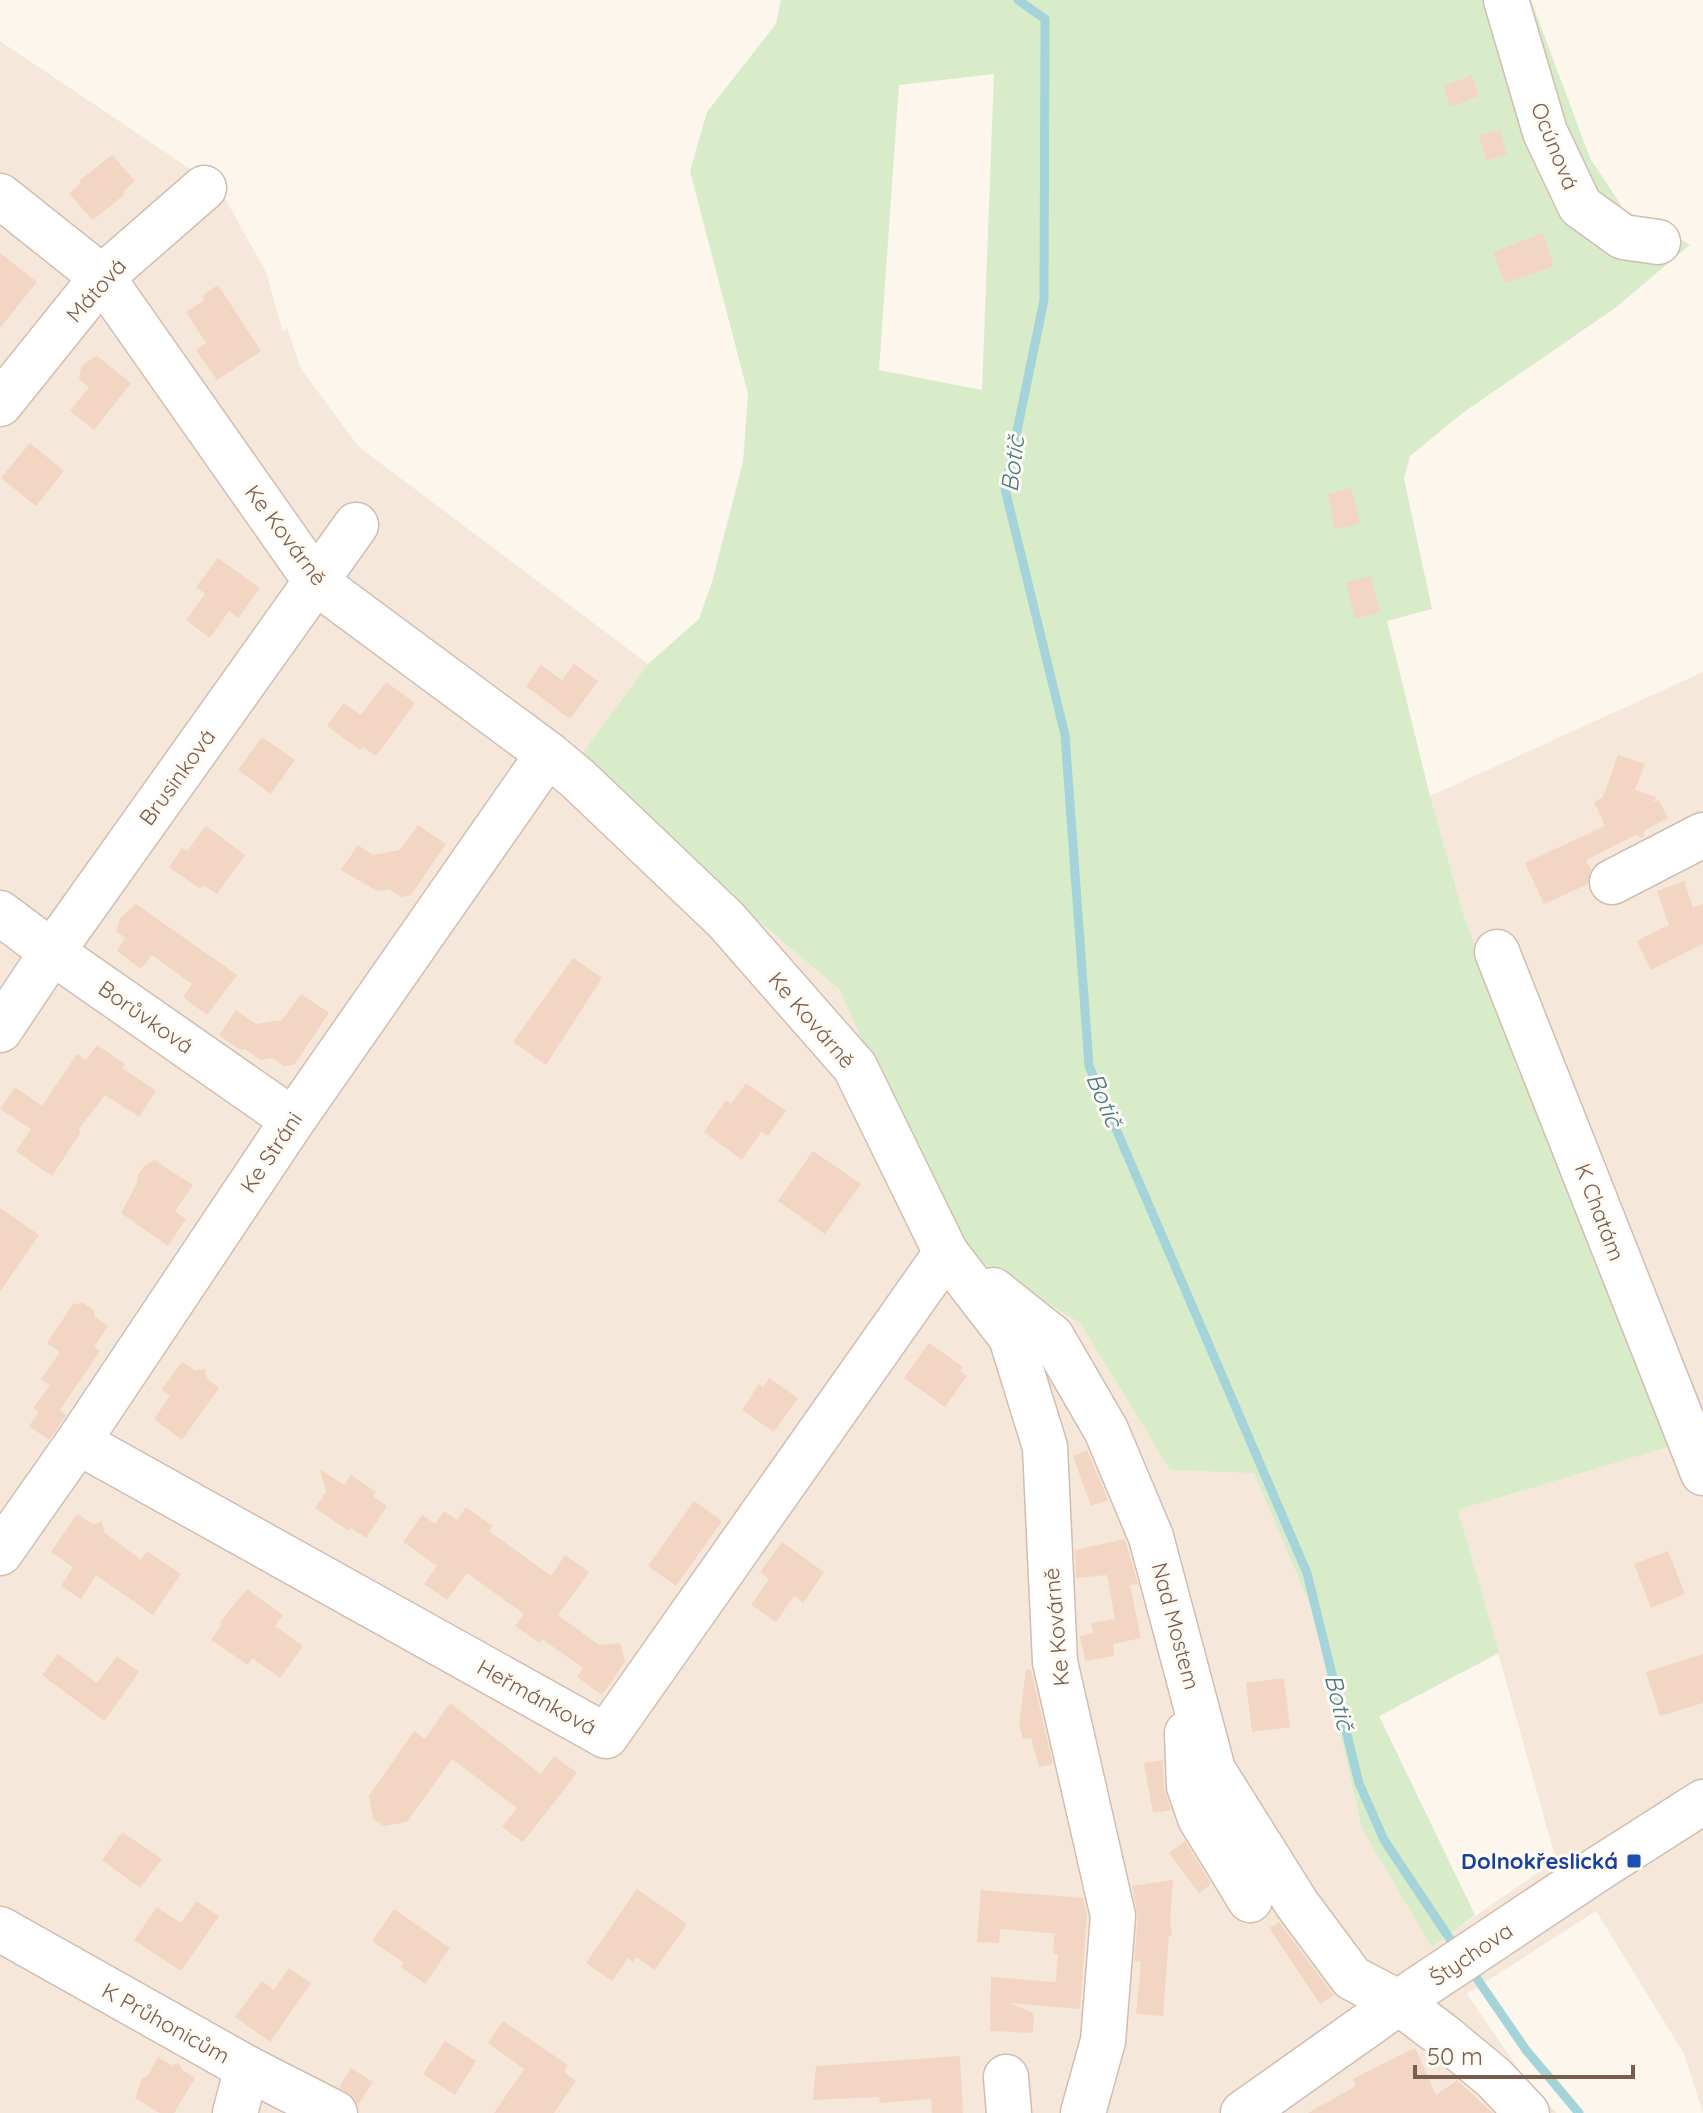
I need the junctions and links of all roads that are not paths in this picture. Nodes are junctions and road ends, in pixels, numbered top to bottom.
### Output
1 (1506, 0) edge
2 (204, 188) dead end
3 (0, 196) edge
4 (1658, 242) dead end
5 (102, 277) junction
6 (0, 404) edge
7 (356, 525) dead end
8 (317, 583) junction
9 (548, 754) junction
10 (1703, 835) edge
11 (1612, 882) dead end
12 (0, 913) edge
13 (52, 952) junction
14 (1497, 952) dead end
15 (0, 1030) edge
16 (293, 1120) junction
17 (946, 1253) junction
18 (78, 1442) junction
19 (1703, 1473) edge
20 (0, 1553) edge
21 (1195, 1695) junction
22 (1703, 1802) edge
23 (1250, 1900) dead end
24 (0, 1929) edge
25 (1409, 1996) junction
26 (247, 2068) junction
27 (235, 2113) edge
28 (335, 2113) edge
29 (1083, 2113) edge
30 (1244, 2113) edge
31 (1527, 2113) edge

1 - 4 street, Ocúnová
2 - 5 street, Mátová
3 - 5 street, Ke Kovárně
5 - 6 street, Mátová
5 - 8 street, Ke Kovárně
7 - 8 street, Brusinková
8 - 9 street, Ke Kovárně
8 - 13 street, Brusinková
9 - 16 street, Ke Stráni
9 - 17 street, Ke Kovárně
10 - 11 street
12 - 13 street, Borůvková
13 - 15 street, Brusinková
13 - 16 street, Borůvková
14 - 19 street, K Chatám
16 - 18 street, Ke Stráni
17 - 18 street, Heřmánková
17 - 21 street, Nad Mostem
17 - 29 street, Ke Kovárně
18 - 20 street, Ke Stráni
21 - 23 street
21 - 25 street, Nad Mostem
22 - 25 street, Štychova
24 - 26 street, K Průhonicům
25 - 30 street, Štychova
25 - 31 street, Nad Mostem
26 - 27 street
26 - 28 street, K Průhonicům

